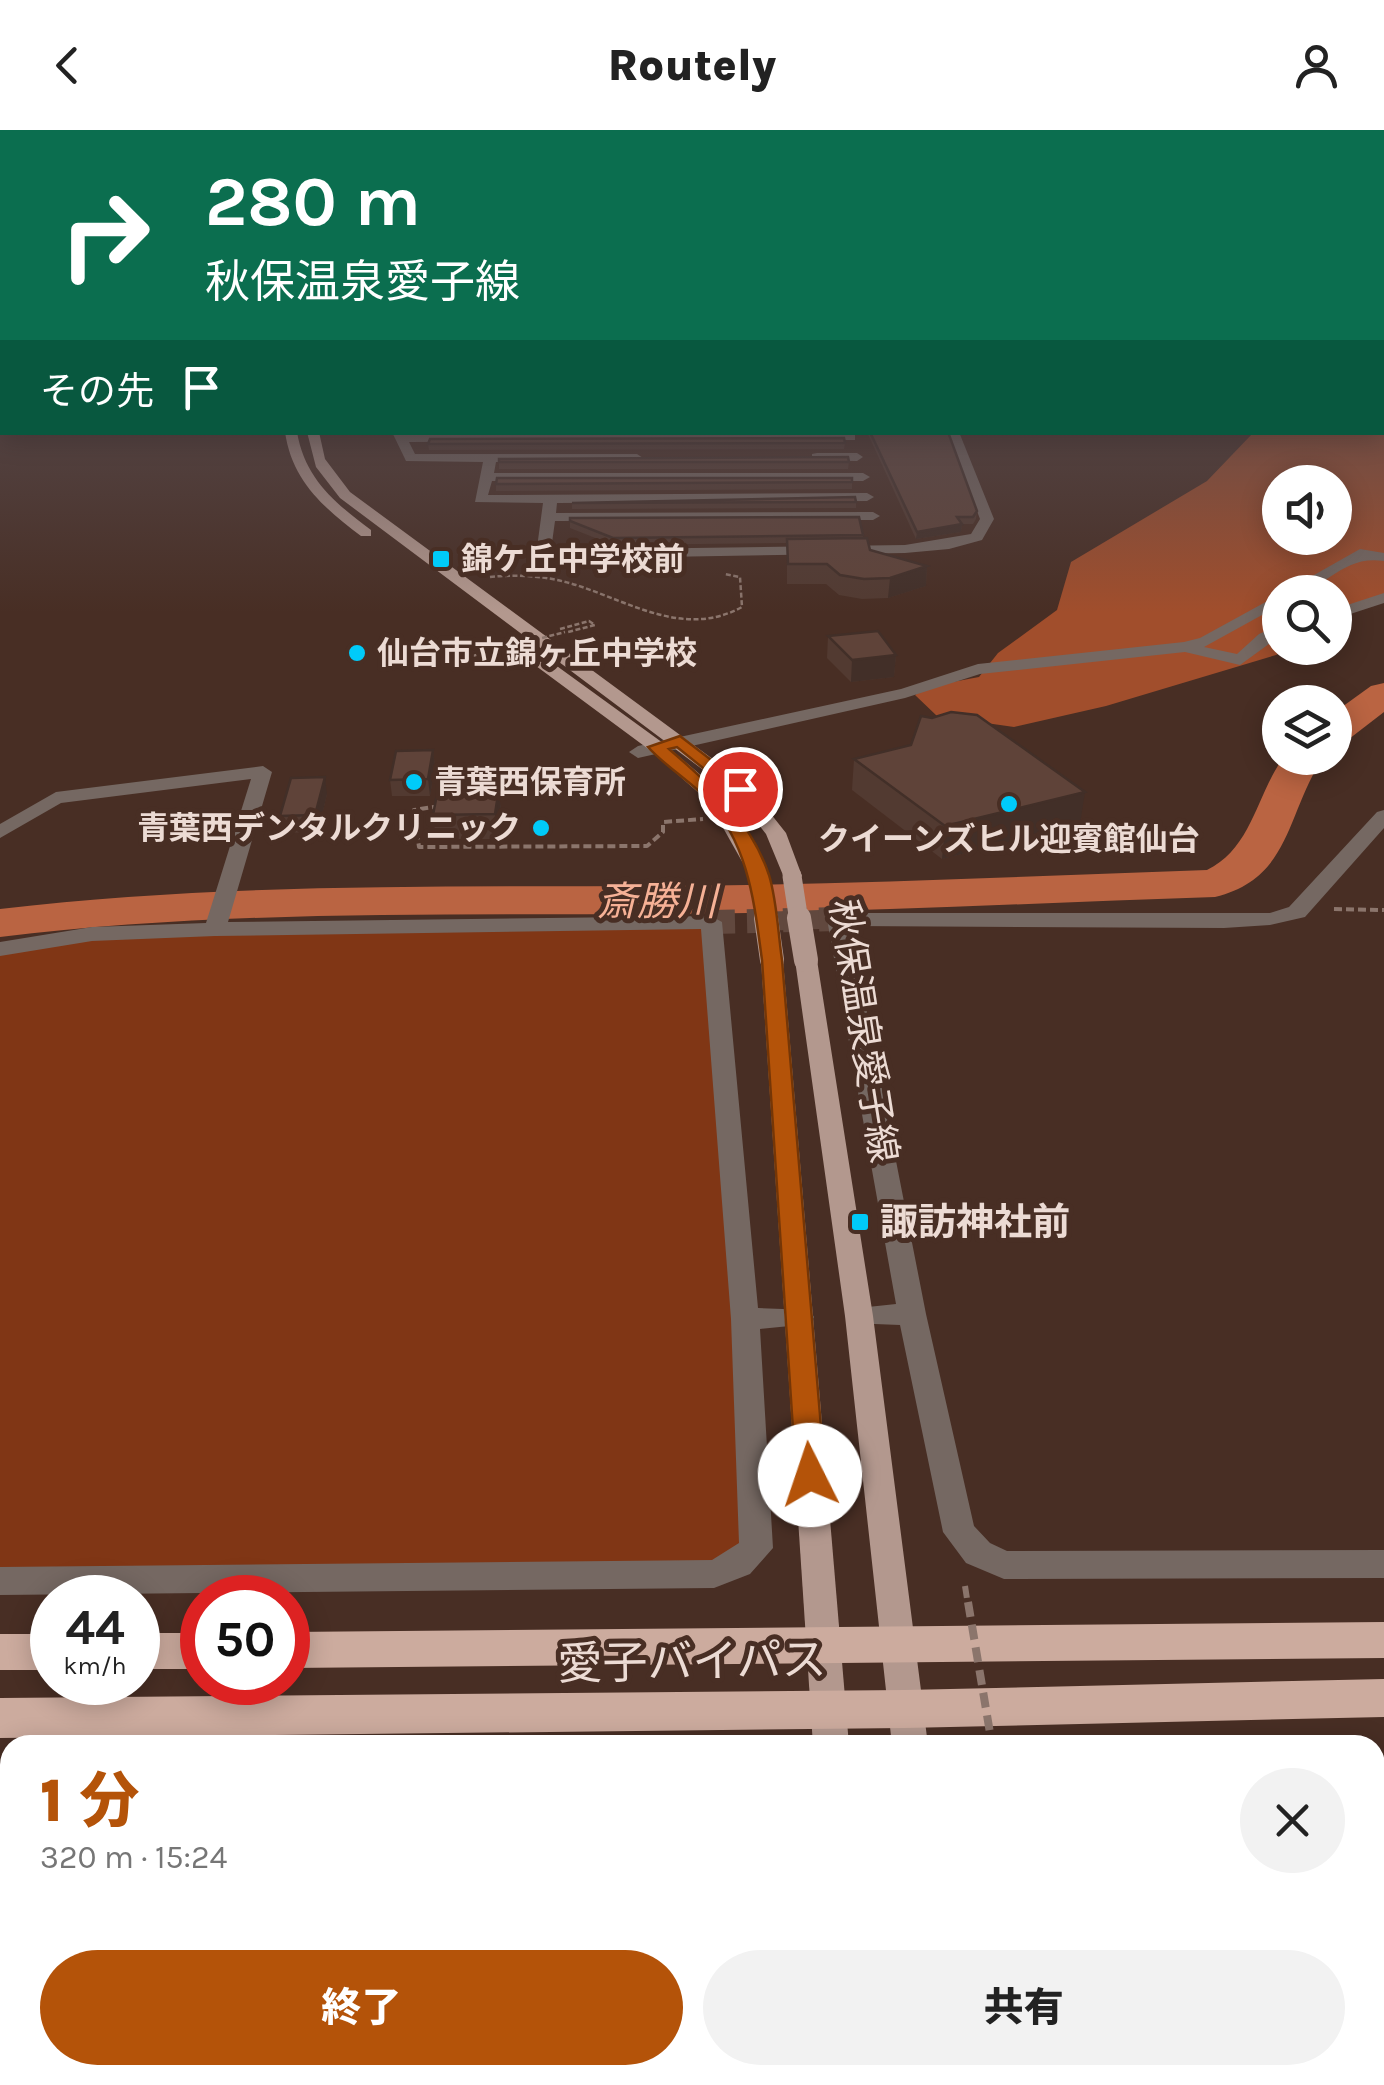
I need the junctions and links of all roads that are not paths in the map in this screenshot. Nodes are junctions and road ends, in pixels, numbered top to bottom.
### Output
1 (292, 435) edge
2 (313, 435) edge
3 (850, 435) edge
4 (954, 435) edge
5 (400, 436) edge
6 (800, 457) edge
7 (857, 457) junction
8 (491, 458) junction
9 (645, 458) edge
10 (486, 477) junction
11 (863, 477) junction
12 (867, 497) junction
13 (551, 498) junction
14 (872, 516) junction
15 (548, 517) junction
16 (882, 550) junction
17 (1384, 556) edge
18 (1322, 575) edge
19 (1384, 598) edge
20 (1352, 608) edge
21 (1262, 609) edge
22 (1262, 640) edge
23 (1185, 647) junction
24 (680, 741) junction
25 (648, 749) junction
26 (1384, 816) edge
27 (0, 832) edge
28 (216, 926) junction
29 (0, 949) edge
30 (912, 1314) junction
31 (858, 1316) junction
32 (800, 1318) junction
33 (745, 1319) junction
34 (1384, 1564) edge
35 (0, 1581) edge
36 (1384, 1640) edge
37 (822, 1646) junction
38 (898, 1646) junction
39 (310, 1650) edge
40 (0, 1652) edge
41 (30, 1652) edge
42 (1384, 1698) edge
43 (0, 1718) edge
44 (829, 1727) edge
45 (908, 1727) edge

1 - 25 main road, 秋保温泉愛子線
2 - 24 main road, 秋保温泉愛子線
3 - 5 street
3 - 7 street
4 - 16 street
5 - 8 street
6 - 7 street
7 - 11 street
8 - 9 street
8 - 10 street
10 - 11 street
10 - 13 street
11 - 12 street
12 - 13 street
12 - 14 street
13 - 15 street
14 - 15 street
14 - 16 street
15 - 16 street
17 - 18 street
19 - 20 street
21 - 23 street
22 - 23 street
23 - 24 street
24 - 25 street
24 - 31 main road, 秋保温泉愛子線, bridge
25 - 32 main road, 秋保温泉愛子線, bridge
26 - 30 street
27 - 28 street
28 - 29 street
28 - 33 street
30 - 31 street
30 - 34 street
31 - 38 main road, 秋保温泉愛子線
32 - 33 street
32 - 37 main road, 秋保温泉愛子線
33 - 35 street
36 - 38 highway, 愛子バイパス
37 - 38 highway, 愛子バイパス
37 - 39 highway, 愛子バイパス
37 - 44 main road, 秋保温泉愛子線
38 - 45 main road, 秋保温泉愛子線
40 - 41 highway
42 - 45 highway, 愛子バイパス
43 - 44 highway, 愛子バイパス
44 - 45 highway, 愛子バイパス

